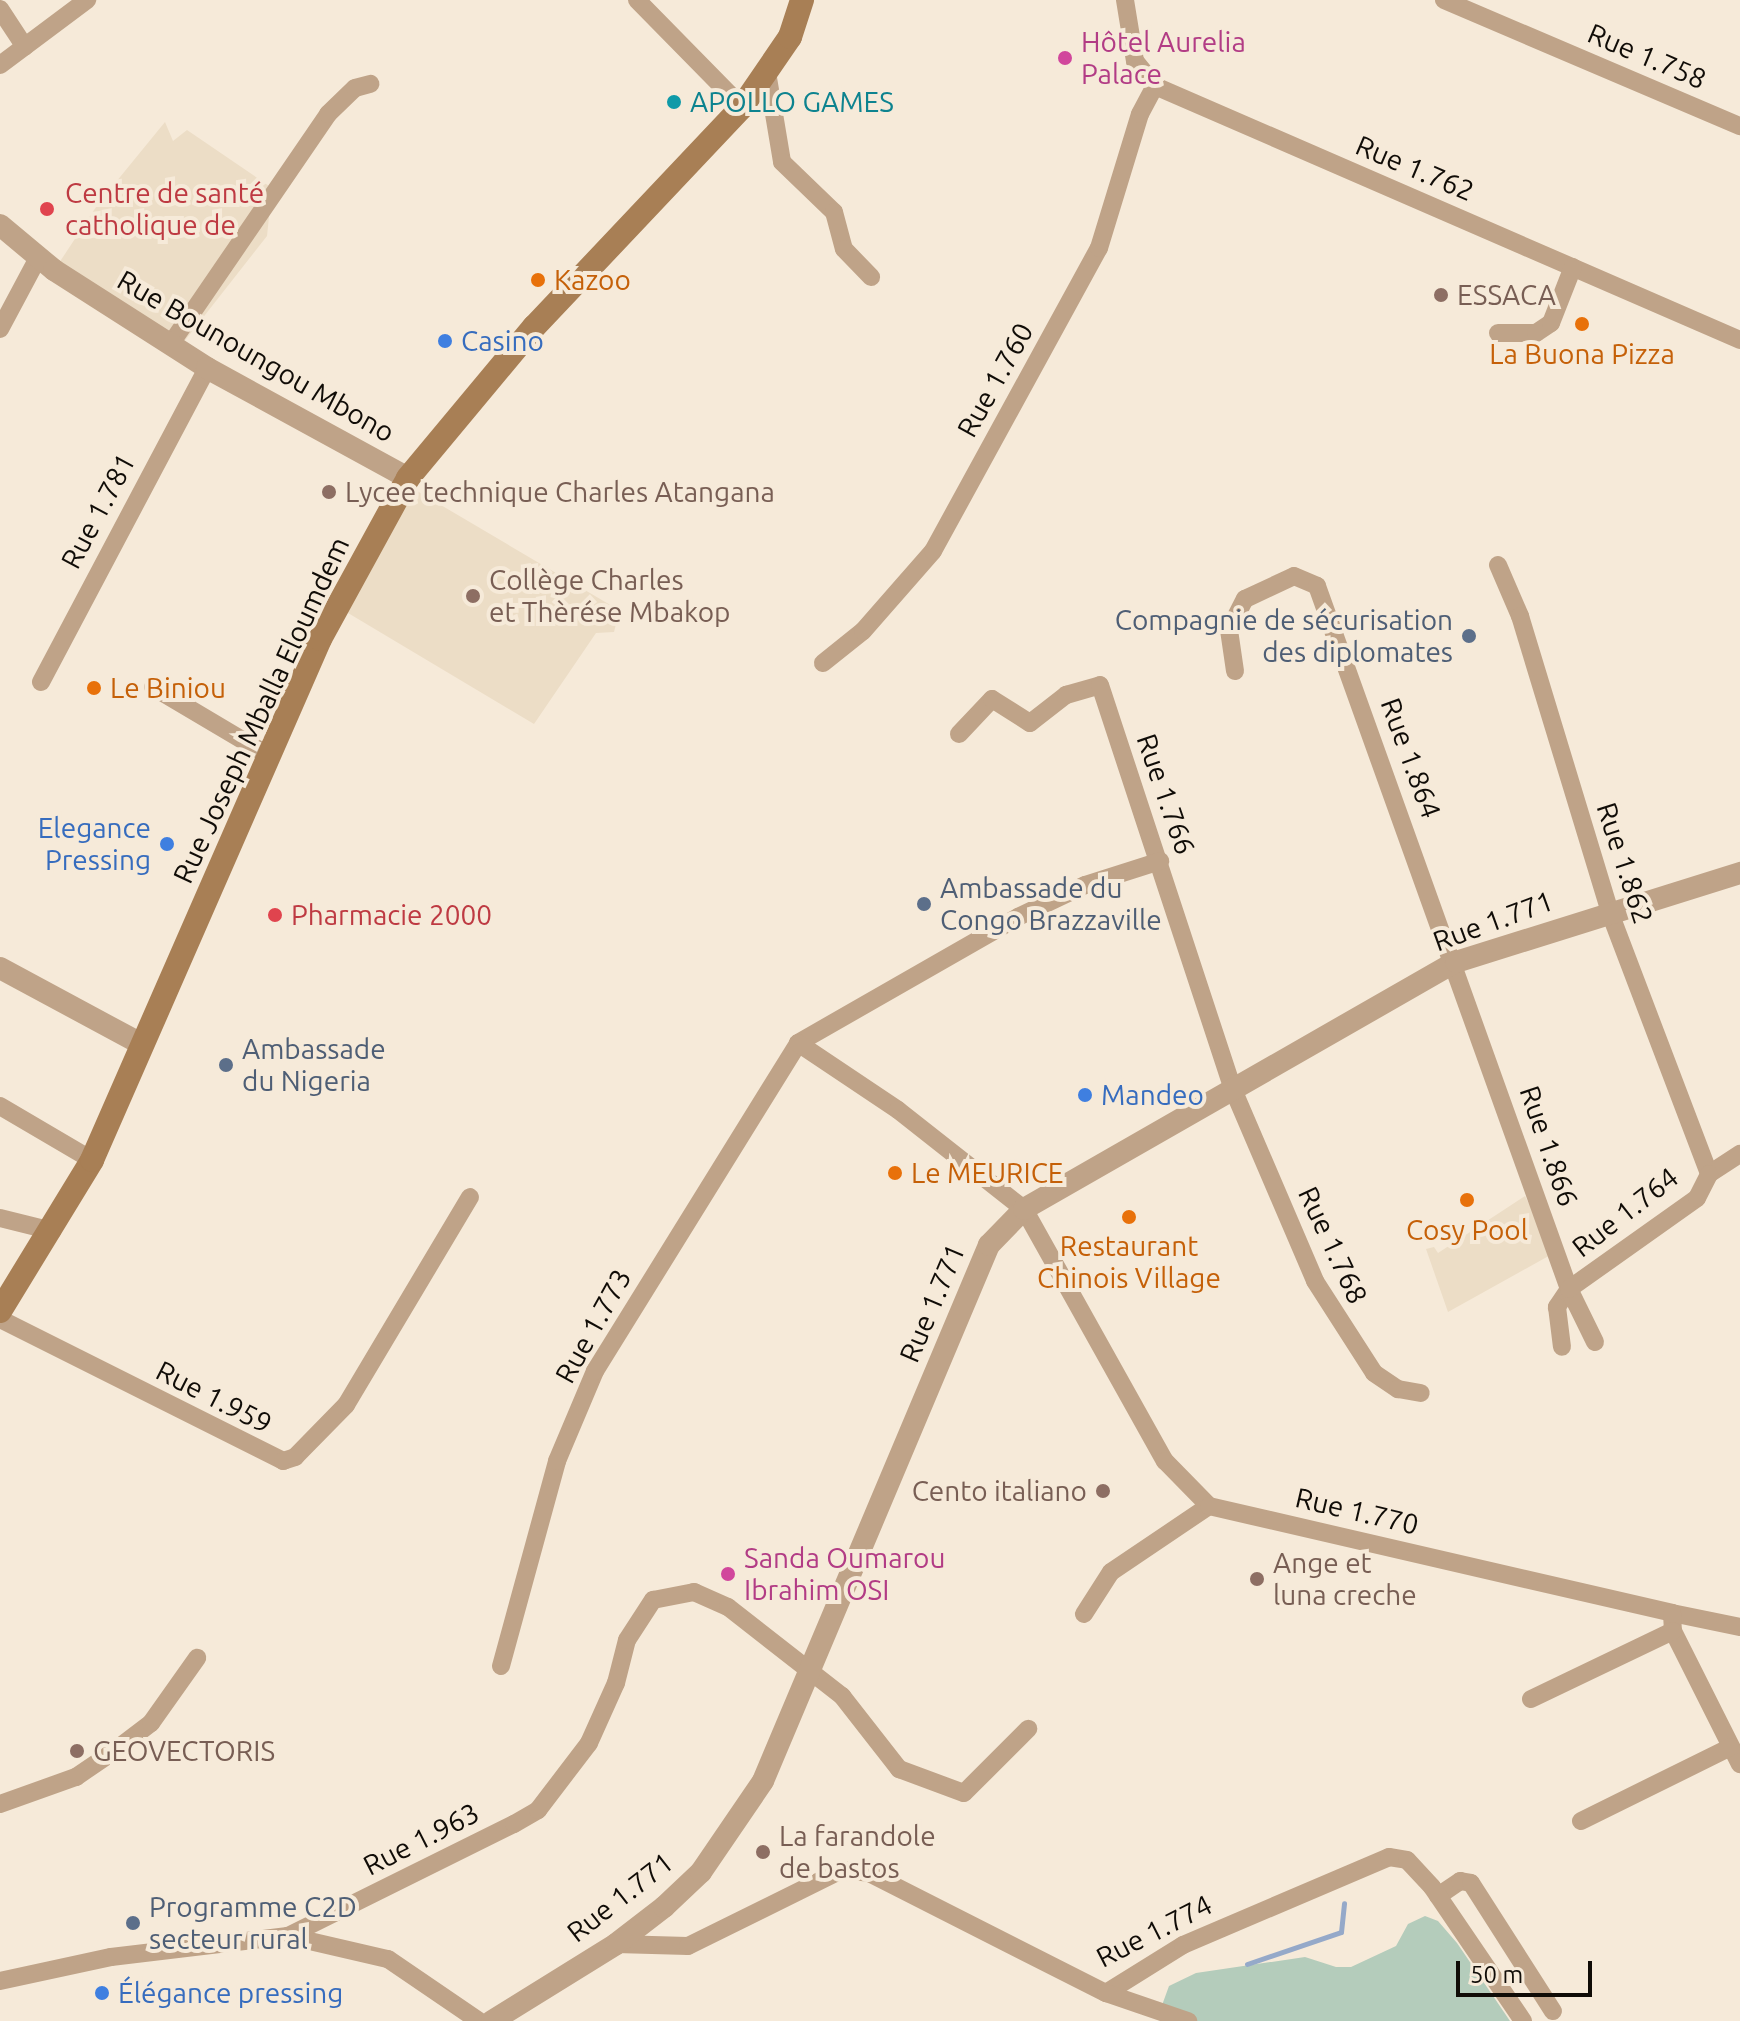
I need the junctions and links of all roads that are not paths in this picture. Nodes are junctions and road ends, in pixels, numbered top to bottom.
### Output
1 (87, 0) edge
2 (637, 0) edge
3 (802, 0) edge
4 (1125, 0) edge
5 (1444, 0) edge
6 (0, 9) edge
7 (25, 47) junction
8 (0, 65) edge
9 (767, 72) junction
10 (370, 84) dead end
11 (1155, 86) junction
12 (742, 107) junction
13 (1740, 126) edge
14 (0, 225) edge
15 (39, 256) junction
16 (1573, 267) junction
17 (871, 277) dead end
18 (0, 329) edge
19 (1498, 333) dead end
20 (1740, 340) edge
21 (170, 345) junction
22 (207, 368) junction
23 (408, 478) junction
24 (1498, 565) dead end
25 (823, 663) dead end
26 (1235, 671) dead end
27 (41, 682) dead end
28 (153, 687) dead end
29 (959, 734) dead end
30 (271, 757) junction
31 (1160, 861) junction
32 (1740, 873) edge
33 (1610, 913) junction
34 (1456, 962) junction
35 (0, 968) edge
36 (798, 1043) junction
37 (143, 1045) junction
38 (1232, 1087) junction
39 (0, 1106) edge
40 (1740, 1154) edge
41 (92, 1160) junction
42 (1709, 1174) junction
43 (470, 1197) dead end
44 (1024, 1209) junction
45 (0, 1218) edge
46 (52, 1231) junction
47 (1569, 1289) junction
48 (0, 1311) edge
49 (0, 1319) edge
50 (1595, 1342) dead end
51 (1562, 1347) dead end
52 (1421, 1393) dead end
53 (1209, 1506) junction
54 (1084, 1614) dead end
55 (1673, 1622) junction
56 (1740, 1627) edge
57 (197, 1658) dead end
58 (501, 1666) dead end
59 (810, 1668) junction
60 (1531, 1699) dead end
61 (1028, 1729) dead end
62 (1731, 1747) junction
63 (1740, 1764) edge
64 (0, 1804) edge
65 (1581, 1821) dead end
66 (1438, 1896) junction
67 (288, 1936) junction
68 (616, 1944) junction
69 (0, 1981) edge
70 (1106, 1993) junction
71 (1553, 2011) dead end
72 (479, 2021) edge
73 (492, 2021) edge
74 (1188, 2021) edge
75 (1523, 2021) edge

1 - 7 street
2 - 12 street
3 - 9 main road, Rue Joseph Mballa Eloumdem
4 - 11 street
5 - 13 street, Rue 1.758
6 - 7 street
7 - 8 street
9 - 12 main road, Rue Joseph Mballa Eloumdem
9 - 17 street
10 - 21 street
11 - 16 street, Rue 1.762
11 - 25 street, Rue 1.760
12 - 23 main road, Rue Joseph Mballa Eloumdem
14 - 15 street, Rue Bounoungou Mbono
15 - 18 street
15 - 21 street, Rue Bounoungou Mbono
16 - 19 street
16 - 20 street, Rue 1.762
21 - 22 street, Rue Bounoungou Mbono
22 - 23 street, Rue Bounoungou Mbono
22 - 27 street, Rue 1.781
23 - 30 main road, Rue Joseph Mballa Eloumdem
24 - 33 street, Rue 1.862
26 - 34 street, Rue 1.864
28 - 30 street
29 - 31 street, Rue 1.766
30 - 37 main road, Rue Joseph Mballa Eloumdem
31 - 36 street, Rue 1.773
31 - 38 street, Rue 1.766
32 - 33 street, Rue 1.771
33 - 34 street, Rue 1.771
33 - 42 street, Rue 1.862
34 - 38 street, Rue 1.771
34 - 47 street, Rue 1.866
35 - 37 street
36 - 44 street
36 - 58 street, Rue 1.773
37 - 41 main road, Rue Joseph Mballa Eloumdem
38 - 44 street, Rue 1.771
38 - 52 street, Rue 1.768
39 - 41 street
40 - 42 street
41 - 46 main road, Rue Joseph Mballa Eloumdem
42 - 47 street, Rue 1.764
43 - 49 street, Rue 1.959
44 - 53 street
44 - 59 street, Rue 1.771
45 - 46 street
46 - 48 main road, Rue Joseph Mballa Eloumdem
47 - 50 street, Rue 1.866
47 - 51 street
53 - 54 street
53 - 55 street, Rue 1.770
55 - 56 street, Rue 1.770
55 - 60 street
55 - 62 street
57 - 64 street
59 - 61 street
59 - 67 street, Rue 1.963
59 - 68 street, Rue 1.771
62 - 63 street
62 - 65 street
66 - 70 street, Rue 1.774
66 - 71 street
66 - 75 street, Rue 1.774
67 - 69 street, Rue 1.963
67 - 72 street
68 - 70 street, Rue 1.774
68 - 73 street, Rue 1.771
70 - 74 street

